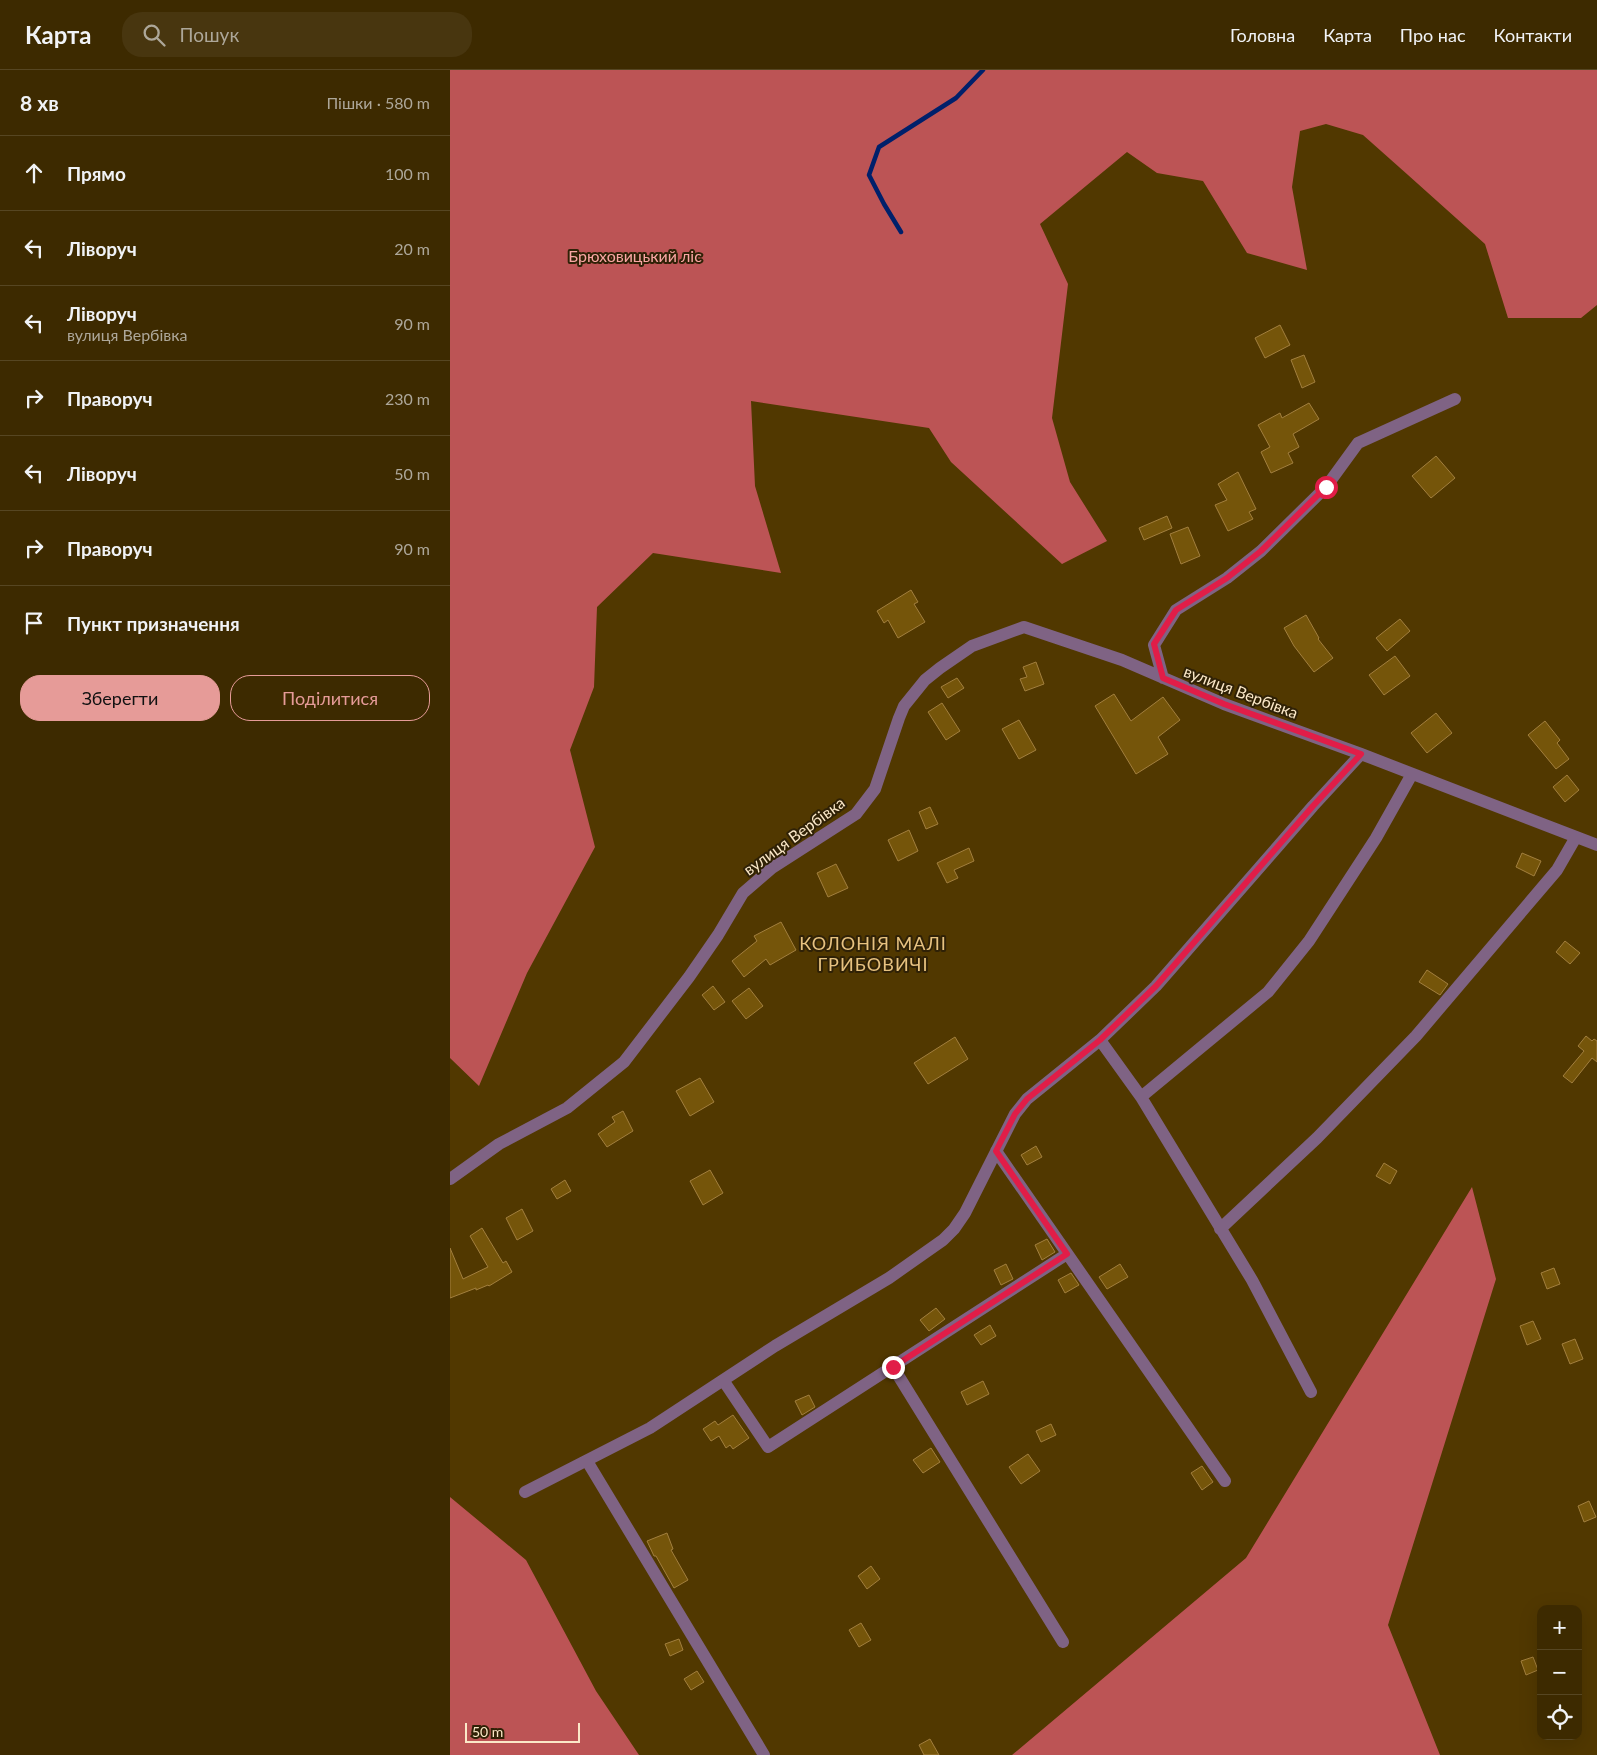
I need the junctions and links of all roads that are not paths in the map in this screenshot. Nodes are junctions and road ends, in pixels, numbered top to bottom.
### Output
1 (1455, 399) dead end
2 (1163, 678) junction
3 (1361, 754) junction
4 (1412, 774) junction
5 (1576, 837) junction
6 (1597, 845) edge
7 (1100, 1040) junction
8 (1141, 1097) junction
9 (996, 1151) junction
10 (450, 1179) edge
11 (1220, 1229) junction
12 (1067, 1254) junction
13 (893, 1367) junction
14 (723, 1380) junction
15 (1311, 1392) dead end
16 (586, 1461) junction
17 (1225, 1481) dead end
18 (525, 1492) dead end
19 (1063, 1642) dead end
20 (764, 1755) edge

1 - 2 street
2 - 3 street, вулиця Вербівка
2 - 10 street, вулиця Вербівка
3 - 4 street, вулиця Вербівка
3 - 7 street
4 - 5 street, вулиця Вербівка
4 - 8 street
5 - 6 street, вулиця Вербівка
5 - 11 street
7 - 8 street
7 - 9 street
8 - 11 street
9 - 12 street
9 - 14 street
11 - 15 street
12 - 13 street
12 - 17 street
13 - 14 street
13 - 19 street
14 - 16 street
16 - 18 street
16 - 20 street

